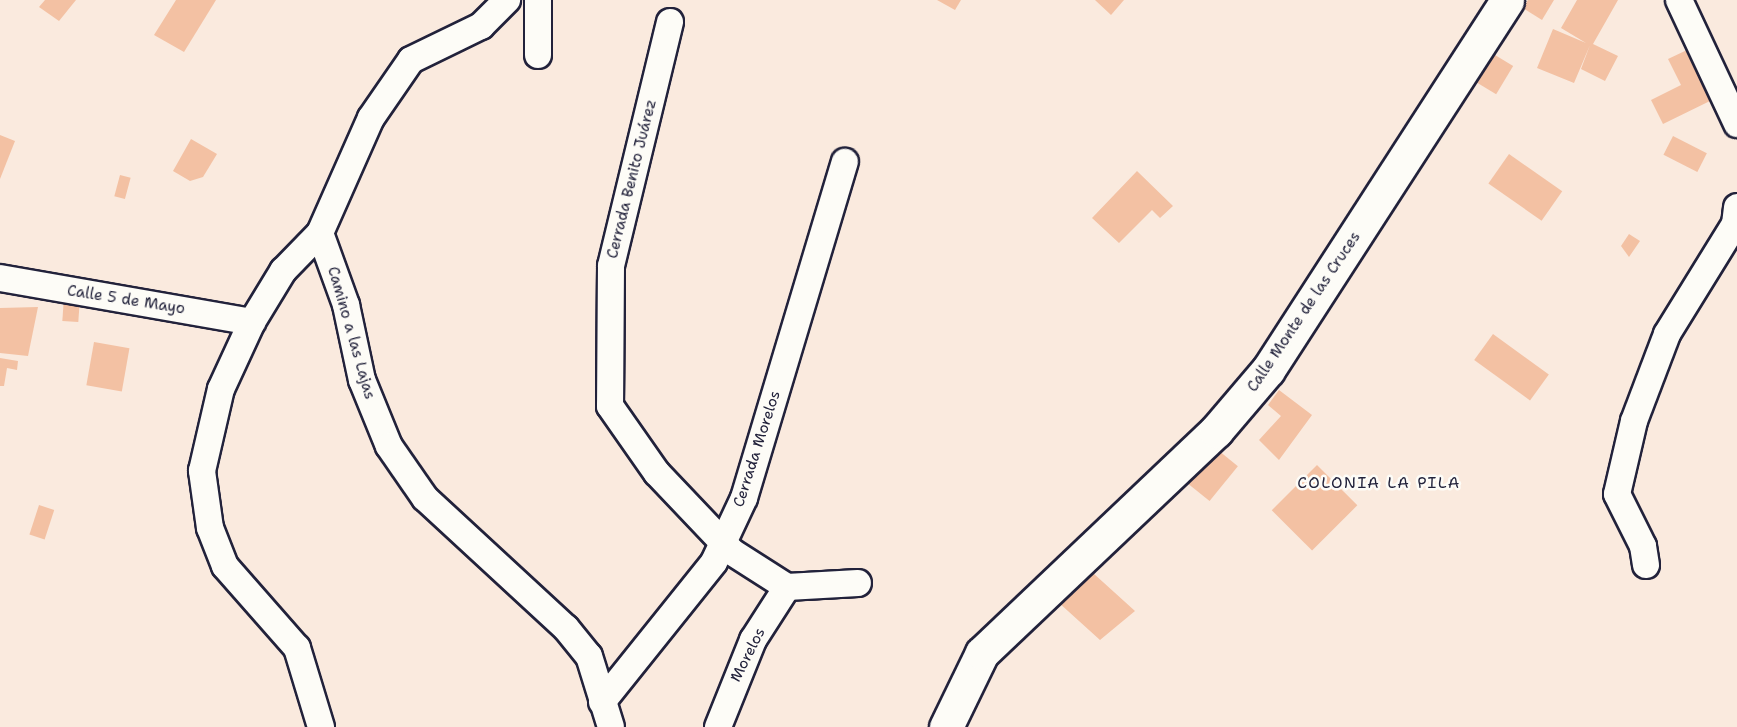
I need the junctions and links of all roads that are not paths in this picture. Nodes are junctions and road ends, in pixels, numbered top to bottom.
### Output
1 (507, 0) edge
2 (538, 0) edge
3 (1507, 0) edge
4 (1679, 0) edge
5 (670, 22) dead end
6 (538, 55) dead end
7 (1737, 124) edge
8 (845, 162) dead end
9 (1737, 207) edge
10 (320, 233) junction
11 (0, 278) edge
12 (252, 322) junction
13 (723, 544) junction
14 (1646, 565) dead end
15 (858, 583) dead end
16 (787, 587) junction
17 (602, 702) junction
18 (321, 727) edge
19 (611, 727) edge
20 (718, 727) edge
21 (946, 727) edge

1 - 10 street
2 - 6 street
3 - 21 street, Calle Monte de las Cruces
4 - 7 street
5 - 13 street, Cerrada Benito Juárez
8 - 13 street, Cerrada Morelos
9 - 14 street
10 - 12 street
10 - 17 street, Camino a las Lajas
11 - 12 street, Calle 5 de Mayo
12 - 18 street
13 - 16 street, Cerrada Benito Juárez
13 - 17 street, Cerrada Morelos
15 - 16 street
16 - 20 street, Morelos
17 - 19 street, Camino a las Lajas

